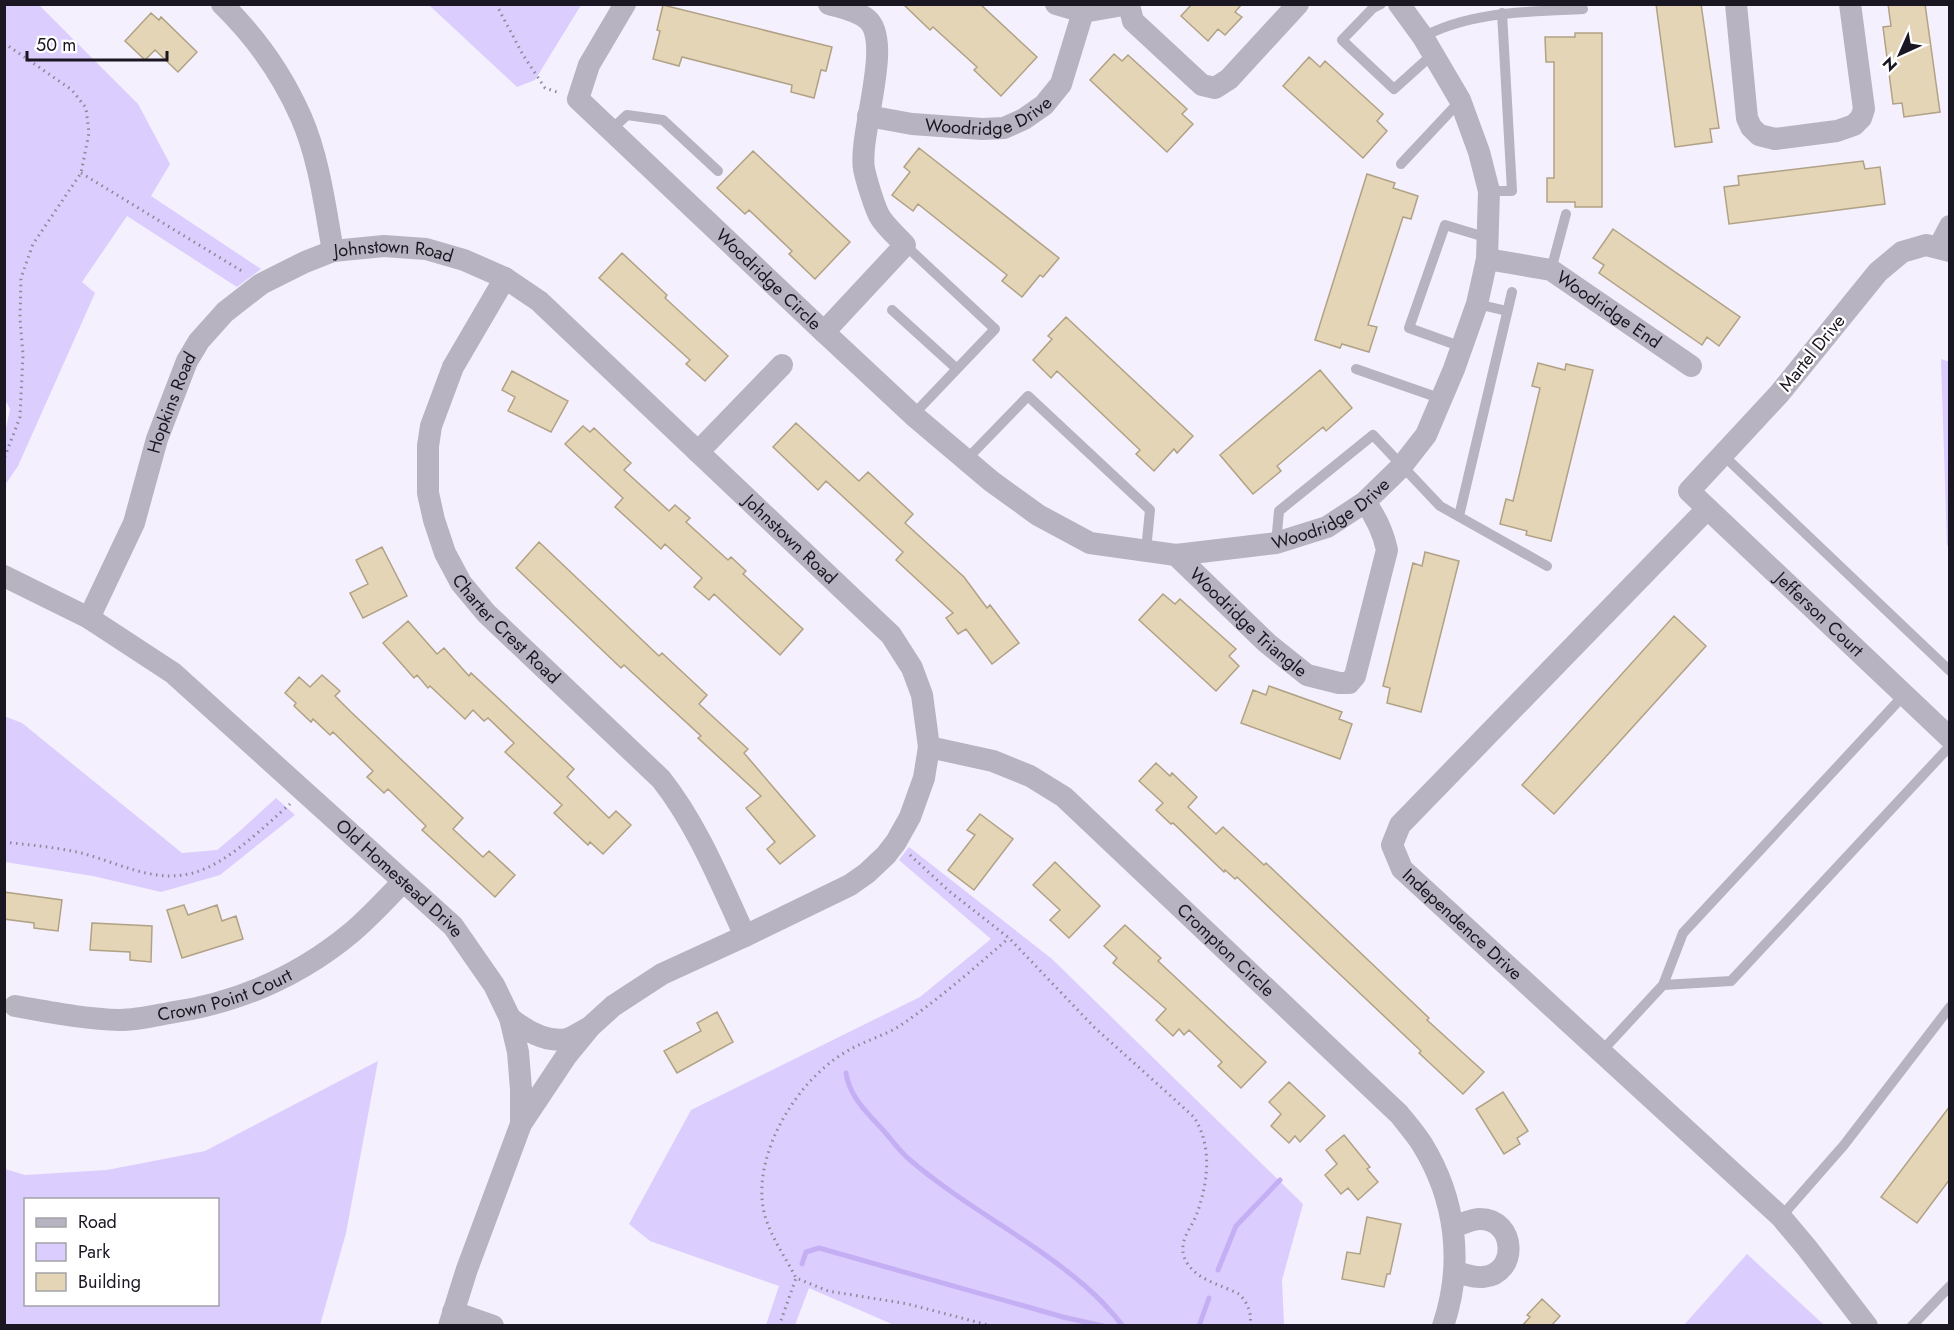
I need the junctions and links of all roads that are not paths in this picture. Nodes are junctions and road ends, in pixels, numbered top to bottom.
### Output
1 (222, 4) edge
2 (625, 4) edge
3 (828, 4) edge
4 (1056, 4) edge
5 (1298, 4) edge
6 (1381, 4) edge
7 (1399, 4) edge
8 (1736, 4) edge
9 (1850, 4) edge
10 (1129, 5) edge
11 (1583, 9) dead end
12 (1083, 12) junction
13 (1502, 13) junction
14 (1428, 45) junction
15 (1460, 100) junction
16 (868, 116) junction
17 (611, 130) junction
18 (1401, 164) dead end
19 (718, 171) dead end
20 (1489, 191) junction
21 (1566, 214) dead end
22 (1950, 226) edge
23 (905, 245) junction
24 (1487, 248) junction
25 (1944, 249) edge
26 (333, 251) junction
27 (1551, 270) junction
28 (505, 278) junction
29 (1512, 292) dead end
30 (1477, 304) junction
31 (892, 310) dead end
32 (1507, 311) junction
33 (824, 332) junction
34 (1462, 346) junction
35 (782, 365) dead end
36 (1691, 366) dead end
37 (957, 369) junction
38 (1356, 369) dead end
39 (1442, 399) junction
40 (913, 415) junction
41 (698, 452) junction
42 (1723, 455) junction
43 (966, 460) junction
44 (1401, 466) junction
45 (1689, 491) joint
46 (1365, 502) junction
47 (1707, 509) junction
48 (1459, 516) junction
49 (1276, 543) junction
50 (1146, 550) junction
51 (1176, 555) junction
52 (1547, 566) dead end
53 (4, 576) edge
54 (89, 618) junction
55 (1950, 671) edge
56 (1904, 695) junction
57 (1950, 738) edge
58 (1950, 746) edge
59 (929, 747) junction
60 (403, 882) junction
61 (745, 936) junction
62 (1663, 985) junction
63 (15, 1006) dead end
64 (1950, 1007) edge
65 (510, 1018) junction
66 (590, 1027) junction
67 (1600, 1053) junction
68 (521, 1124) junction
69 (1780, 1217) junction
70 (1453, 1227) junction
71 (1455, 1272) junction
72 (1950, 1286) edge
73 (451, 1319) edge
74 (493, 1326) edge
75 (1443, 1326) edge
76 (1867, 1326) edge
77 (1912, 1326) edge

1 - 26 street, Johnstown Road
2 - 17 street, Woodridge Circle
3 - 16 street
4 - 12 street
5 - 10 street
6 - 14 lane
7 - 14 street, Woodridge Drive
8 - 9 street
10 - 12 street
11 - 13 lane
12 - 16 street, Woodridge Drive
13 - 14 lane
13 - 20 lane
14 - 15 street, Woodridge Drive
15 - 18 lane
15 - 20 street, Woodridge Drive
16 - 23 street
17 - 19 lane
17 - 33 street, Woodridge Circle
20 - 24 street, Woodridge Drive
21 - 27 lane
22 - 25 street
23 - 33 street, Woodridge Circle
23 - 37 lane
24 - 27 street, Woodridge End
24 - 30 street, Woodridge Drive
24 - 34 lane
25 - 42 street, Martel Drive
26 - 28 street, Johnstown Road
26 - 54 street, Hopkins Road
27 - 36 street, Woodridge End
28 - 41 street, Johnstown Road
28 - 61 street, Charter Crest Road
29 - 32 lane
30 - 32 lane
30 - 34 street, Woodridge Drive
31 - 37 lane
32 - 48 lane
33 - 40 street, Woodridge Drive
34 - 39 street, Woodridge Drive
35 - 41 street
37 - 40 lane
38 - 39 lane
39 - 44 street, Woodridge Drive
40 - 43 street, Woodridge Drive
41 - 59 street, Johnstown Road
42 - 45 street, Martel Drive
42 - 55 lane
43 - 50 street, Woodridge Drive
43 - 50 lane
44 - 46 street, Woodridge Drive
44 - 48 lane
44 - 49 lane
45 - 47 street, Jefferson Court
46 - 49 street, Woodridge Drive
46 - 51 street, Woodridge Triangle
47 - 56 street, Jefferson Court
47 - 67 street, Independence Drive
48 - 52 lane
49 - 51 street, Woodridge Drive
50 - 51 street, Woodridge Drive
53 - 54 street, Old Homestead Drive
54 - 60 street, Old Homestead Drive
56 - 57 street, Jefferson Court
56 - 62 lane
58 - 62 lane
59 - 61 street, Johnstown Road
59 - 70 street, Crompton Circle
60 - 63 street, Crown Point Court
60 - 65 street, Old Homestead Drive
61 - 66 street, Johnstown Road
62 - 67 lane
64 - 69 lane
65 - 66 street
65 - 68 street, Old Homestead Drive
66 - 68 street, Johnstown Road
67 - 69 street, Independence Drive
68 - 73 street, Old Homestead Drive
69 - 76 street, Independence Drive
70 - 71 street, Crompton Circle
70 - 71 street
71 - 75 street, Crompton Circle
72 - 77 lane
73 - 74 street

